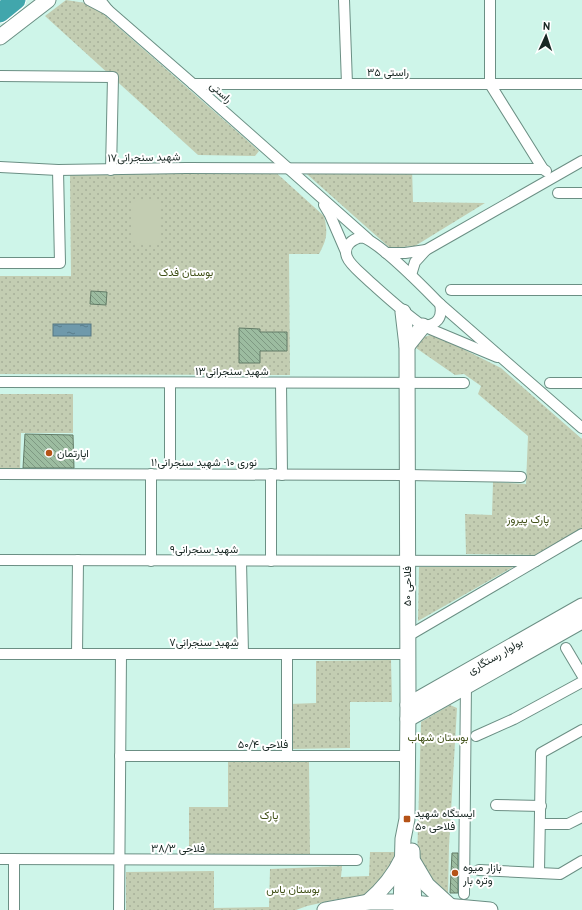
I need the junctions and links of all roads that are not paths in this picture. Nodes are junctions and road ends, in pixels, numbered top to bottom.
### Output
1 (16, 0) edge
2 (48, 0) edge
3 (89, 0) edge
4 (100, 0) edge
5 (344, 0) edge
6 (490, 0) edge
7 (108, 10) junction
8 (0, 13) edge
9 (0, 37) edge
10 (0, 76) edge
11 (193, 84) junction
12 (346, 84) junction
13 (490, 84) junction
14 (582, 84) edge
15 (582, 161) edge
16 (0, 168) edge
17 (289, 168) junction
18 (543, 169) junction
19 (58, 170) junction
20 (112, 170) junction
21 (554, 177) junction
22 (558, 193) dead end
23 (582, 193) edge
24 (316, 194) junction
25 (368, 239) junction
26 (426, 250) junction
27 (346, 252) junction
28 (386, 253) junction
29 (0, 263) edge
30 (410, 275) junction
31 (451, 290) dead end
32 (582, 290) edge
33 (440, 304) junction
34 (403, 312) junction
35 (423, 326) junction
36 (407, 346) junction
37 (505, 360) junction
38 (0, 382) edge
39 (170, 383) junction
40 (281, 383) junction
41 (407, 383) junction
42 (464, 383) dead end
43 (550, 383) dead end
44 (582, 383) edge
45 (582, 428) edge
46 (0, 474) edge
47 (151, 474) junction
48 (170, 474) junction
49 (271, 474) junction
50 (282, 474) junction
51 (407, 475) junction
52 (521, 477) dead end
53 (582, 534) edge
54 (0, 560) edge
55 (78, 560) junction
56 (151, 561) junction
57 (241, 561) junction
58 (271, 561) junction
59 (407, 561) junction
60 (536, 561) junction
61 (582, 606) edge
62 (582, 621) edge
63 (408, 636) junction
64 (566, 648) dead end
65 (0, 654) edge
66 (77, 654) junction
67 (121, 654) junction
68 (243, 654) junction
69 (287, 654) junction
70 (408, 654) junction
71 (466, 680) junction
72 (581, 682) edge
73 (408, 712) junction
74 (582, 730) edge
75 (476, 736) dead end
76 (120, 756) junction
77 (287, 756) junction
78 (407, 756) junction
79 (496, 805) dead end
80 (541, 806) junction
81 (582, 817) edge
82 (541, 824) junction
83 (407, 858) junction
84 (0, 859) edge
85 (14, 859) junction
86 (120, 859) junction
87 (357, 860) dead end
88 (582, 861) edge
89 (479, 870) dead end
90 (539, 872) junction
91 (464, 894) dead end
92 (368, 902) junction
93 (449, 905) junction
94 (408, 906) edge
95 (14, 910) edge
96 (120, 910) edge
97 (325, 910) edge
98 (490, 910) edge

1 - 8 highway
2 - 9 street
3 - 7 street
4 - 7 street
5 - 12 street
6 - 13 street
7 - 11 street, راستی
10 - 20 street
11 - 12 street, راستی ۳۵
11 - 17 street, راستی
12 - 13 street, راستی ۳۵
13 - 14 street, راستی ۳۵
13 - 18 street
15 - 21 street
16 - 19 street, شهید سنجرانی۱۷
17 - 18 street, شهید سنجرانی۱۷
17 - 20 street, شهید سنجرانی۱۷
17 - 24 street, راستی
18 - 21 street
19 - 20 street, شهید سنجرانی۱۷
19 - 29 street
21 - 26 street
22 - 23 street
24 - 25 street, راستی
24 - 27 street, راستی
25 - 27 street
25 - 28 street, راستی
26 - 28 street
26 - 30 street
27 - 34 street, راستی
28 - 30 street, راستی
30 - 33 street, راستی
31 - 32 street
33 - 35 street
33 - 37 street
34 - 35 street, راستی
34 - 36 street, فلاحی ۵۰
35 - 36 street
35 - 37 street
36 - 41 street, فلاحی ۵۰
37 - 45 street
38 - 39 street, شهید سنجرانی۱۳
39 - 40 street, شهید سنجرانی۱۳
39 - 48 street
40 - 41 street, شهید سنجرانی۱۳
40 - 50 street
41 - 42 street, شهید سنجرانی۱۳
41 - 51 street, فلاحی ۵۰
43 - 44 street
46 - 47 street, نوری ۱۰- شهید سنجرانی۱۱
47 - 48 street, نوری ۱۰- شهید سنجرانی۱۱
47 - 56 street
48 - 49 street, نوری ۱۰- شهید سنجرانی۱۱
49 - 50 street, نوری ۱۰- شهید سنجرانی۱۱
49 - 58 street
50 - 51 street, نوری ۱۰- شهید سنجرانی۱۱
51 - 52 street, نوری ۱۰- شهید سنجرانی۱۱
51 - 59 street, فلاحی ۵۰
53 - 60 street
54 - 55 street, شهید سنجرانی۹
55 - 56 street, شهید سنجرانی۹
55 - 66 street
56 - 57 street, شهید سنجرانی۹
57 - 58 street, شهید سنجرانی۹
57 - 68 street
58 - 59 street, شهید سنجرانی۹
59 - 60 street, شهید سنجرانی۹
59 - 63 street, فلاحی ۵۰
60 - 63 street
61 - 71 street, بولوار رستگاری
62 - 71 street, بولوار رستگاری
63 - 70 street, فلاحی ۵۰
64 - 72 street
65 - 66 street, شهید سنجرانی۷
66 - 67 street, شهید سنجرانی۷
67 - 68 street, شهید سنجرانی۷
67 - 76 street
68 - 69 street, شهید سنجرانی۷
69 - 70 street, شهید سنجرانی۷
69 - 77 street
70 - 73 street, فلاحی ۵۰
71 - 73 street, بولوار رستگاری
71 - 91 street
72 - 75 street
73 - 78 street, فلاحی ۵۰
74 - 80 street
76 - 77 street, فلاحی ۵۰/۴
76 - 86 street
77 - 78 street, فلاحی ۵۰/۴
78 - 83 street, فلاحی ۵۰
79 - 80 street
80 - 82 street
81 - 82 street
82 - 90 street
83 - 92 street
83 - 93 street
83 - 94 street, فلاحی ۵۰
84 - 85 street, فلاحی ۳۸/۳
85 - 86 street, فلاحی ۳۸/۳
85 - 95 street
86 - 87 street, فلاحی ۳۸/۳
86 - 96 street
88 - 90 street
89 - 90 street
92 - 94 street
92 - 97 street
93 - 94 street
93 - 98 street

